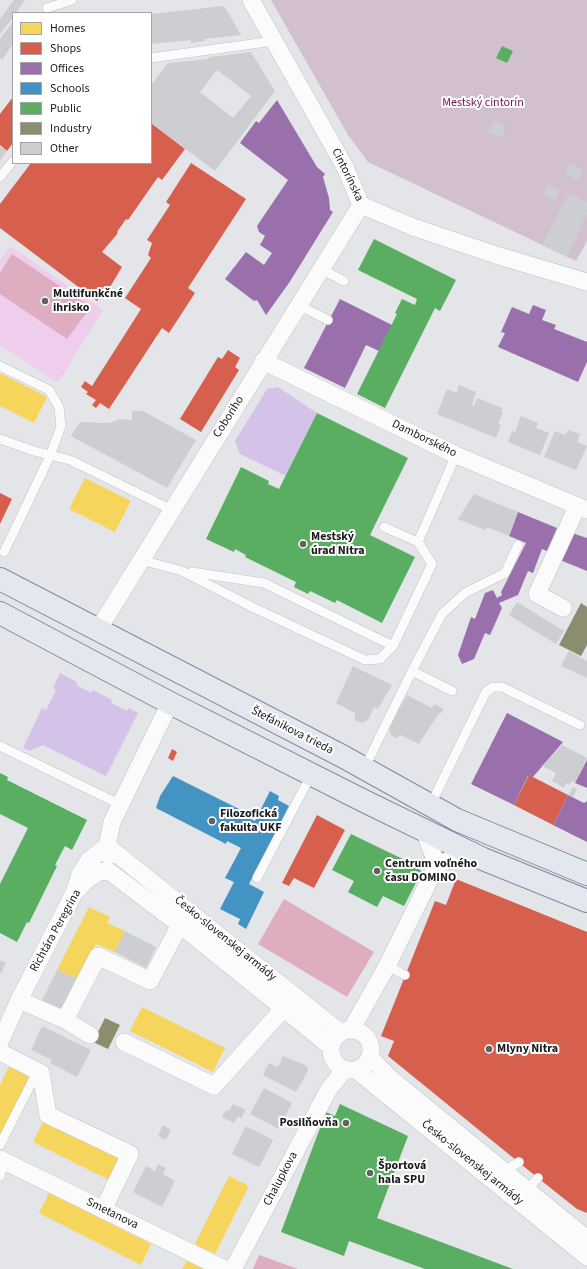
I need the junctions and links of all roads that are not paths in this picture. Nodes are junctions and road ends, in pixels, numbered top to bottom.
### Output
1 (72, 0) edge
2 (252, 0) edge
3 (47, 8) dead end
4 (274, 41) junction
5 (152, 58) edge
6 (12, 162) edge
7 (0, 177) edge
8 (360, 205) junction
9 (321, 269) junction
10 (344, 281) dead end
11 (587, 282) edge
12 (298, 305) junction
13 (328, 320) dead end
14 (263, 361) junction
15 (0, 366) edge
16 (0, 439) edge
17 (456, 455) junction
18 (50, 456) junction
19 (582, 509) edge
20 (172, 510) junction
21 (384, 527) dead end
22 (418, 542) junction
23 (518, 545) dead end
24 (4, 552) dead end
25 (141, 560) junction
26 (182, 571) junction
27 (0, 579) edge
28 (564, 608) dead end
29 (0, 613) edge
30 (98, 630) junction
31 (393, 646) junction
32 (83, 656) junction
33 (412, 671) junction
34 (184, 676) junction
35 (452, 691) dead end
36 (170, 703) junction
37 (580, 725) dead end
38 (0, 746) edge
39 (364, 769) junction
40 (312, 774) junction
41 (120, 805) junction
42 (430, 806) junction
43 (424, 830) junction
44 (108, 846) junction
45 (469, 852) junction
46 (437, 865) junction
47 (110, 872) junction
48 (587, 874) edge
49 (257, 878) dead end
50 (74, 893) junction
51 (587, 901) edge
52 (180, 925) junction
53 (387, 966) junction
54 (405, 975) dead end
55 (19, 1000) junction
56 (283, 1009) junction
57 (65, 1020) junction
58 (353, 1033) junction
59 (90, 1035) dead end
60 (0, 1042) edge
61 (124, 1042) dead end
62 (0, 1052) edge
63 (370, 1057) junction
64 (342, 1062) junction
65 (34, 1078) dead end
66 (1, 1160) edge
67 (532, 1184) junction
68 (501, 1187) junction
69 (103, 1210) junction
70 (587, 1238) edge
71 (587, 1258) edge
72 (224, 1269) edge
73 (233, 1269) edge

1 - 3 lane
2 - 4 street, Cintorínska
4 - 5 lane
4 - 8 street, Cintorínska
6 - 7 lane
8 - 9 street, Coboriho
8 - 11 street, Cintorínska
9 - 10 lane
9 - 12 street, Coboriho
12 - 13 lane
12 - 14 street, Coboriho
14 - 17 street, Damborského
14 - 20 street, Coboriho
15 - 18 lane
16 - 18 lane
17 - 19 street, Damborského
17 - 22 lane
18 - 20 lane
18 - 24 lane
19 - 28 street
20 - 25 street, Coboriho
21 - 22 lane
22 - 31 lane
23 - 33 lane
25 - 26 lane
25 - 30 street, Coboriho
26 - 31 lane
26 - 31 lane
27 - 30 main road, Štefánikova trieda
29 - 32 main road
30 - 32 main road
30 - 34 main road, Štefánikova trieda
32 - 36 main road
33 - 35 lane
33 - 39 lane
34 - 36 main road
34 - 39 main road, Štefánikova trieda
36 - 40 main road
36 - 41 street
37 - 42 lane
38 - 41 lane
39 - 42 main road, Štefánikova trieda
40 - 43 main road
40 - 49 lane
41 - 44 street
42 - 48 main road, Štefánikova trieda
43 - 45 main road
43 - 46 street
44 - 47 street
44 - 50 street
44 - 58 street, Česko-slovenskej armády
45 - 46 street
45 - 51 main road
46 - 53 street
47 - 50 street, Richtára Peregrina
47 - 52 street, Česko-slovenskej armády
50 - 55 street, Richtára Peregrina
52 - 56 street, Česko-slovenskej armády
52 - 57 street
53 - 54 lane
53 - 58 street
55 - 57 street
55 - 60 street, Richtára Peregrina
56 - 61 street
56 - 64 street, Česko-slovenskej armády
57 - 59 street
58 - 63 street
58 - 64 street
62 - 69 street
63 - 64 street
63 - 67 street, Česko-slovenskej armády
64 - 68 street, Česko-slovenskej armády
64 - 73 street, Chalupkova
65 - 66 lane
66 - 69 street, Smetanova
67 - 68 lane
67 - 70 street, Česko-slovenskej armády
68 - 71 street, Česko-slovenskej armády
69 - 72 street, Smetanova

